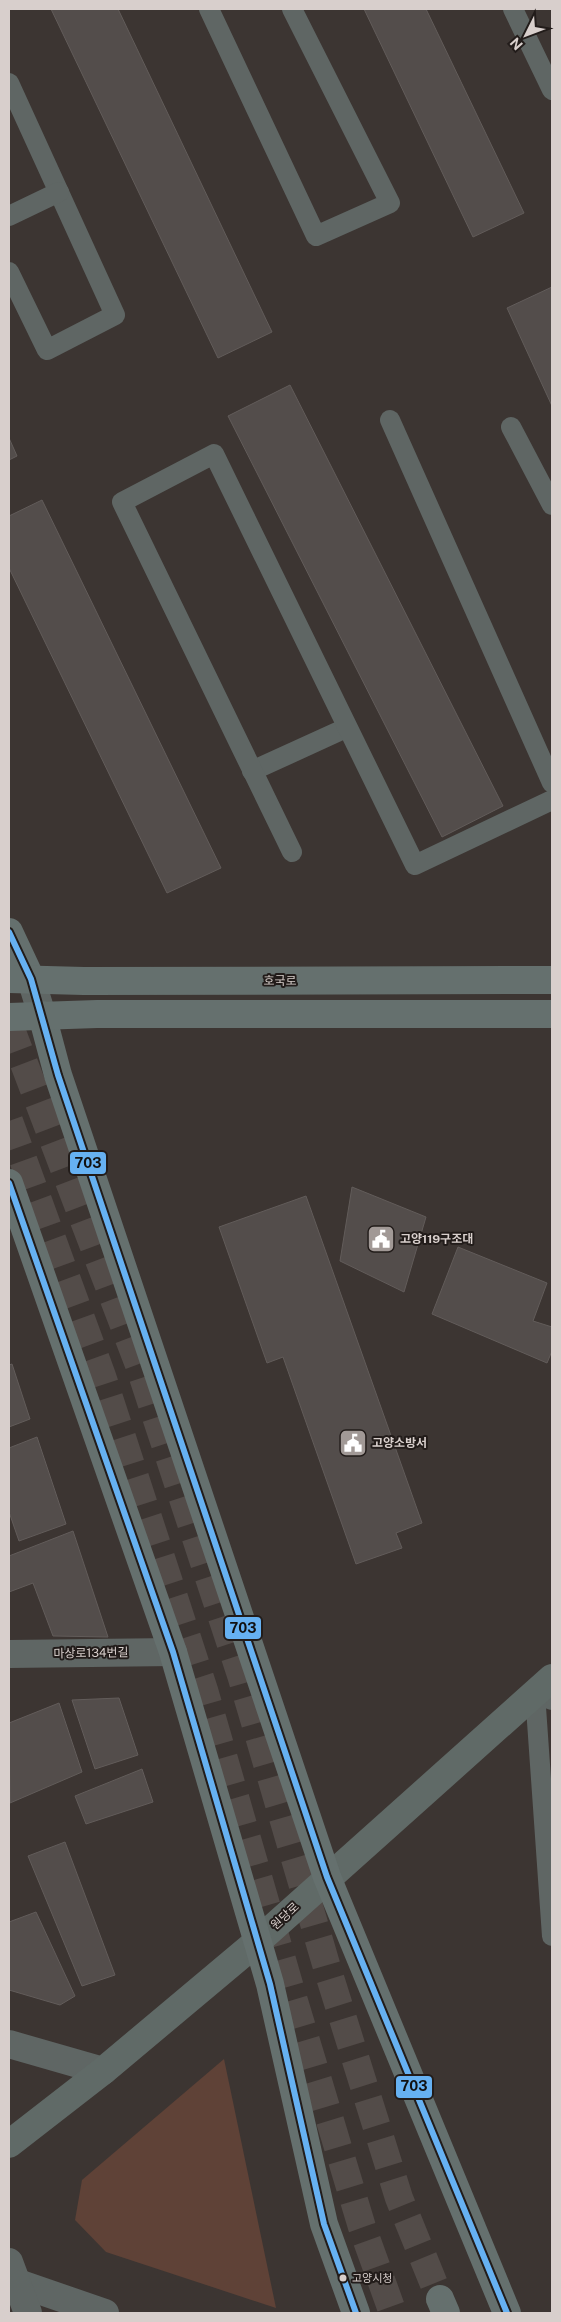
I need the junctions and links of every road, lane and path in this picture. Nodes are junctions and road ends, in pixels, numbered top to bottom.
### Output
1 (209, 9) edge
2 (292, 9) edge
3 (513, 9) edge
4 (9, 82) edge
5 (552, 90) edge
6 (59, 192) junction
7 (9, 216) edge
8 (9, 272) edge
9 (390, 420) dead end
10 (511, 427) dead end
11 (552, 505) edge
12 (346, 728) junction
13 (252, 771) junction
14 (552, 783) edge
15 (552, 800) edge
16 (292, 852) dead end
17 (9, 932) edge
18 (20, 979) edge
19 (552, 980) edge
20 (284, 981) junction
21 (552, 1014) edge
22 (42, 1015) junction
23 (239, 1015) junction
24 (9, 1017) edge
25 (9, 1183) edge
26 (173, 1652) junction
27 (9, 1654) edge
28 (547, 1690) edge
29 (548, 1805) edge
30 (327, 1877) junction
31 (551, 1902) edge
32 (552, 1936) edge
33 (258, 1941) junction
34 (9, 2044) edge
35 (103, 2071) junction
36 (9, 2144) edge
37 (14, 2273) edge
38 (28, 2313) edge
39 (105, 2313) edge
40 (356, 2313) edge
41 (507, 2313) edge

1 - 2 lane
3 - 5 lane
4 - 6 lane
6 - 7 lane
6 - 8 lane
9 - 14 lane
10 - 11 lane
12 - 13 lane
12 - 13 lane
12 - 15 lane
13 - 16 lane
17 - 18 main road
18 - 20 main road, 호국로
18 - 22 street
19 - 20 main road, 호국로
20 - 23 main road
21 - 23 main road
22 - 23 main road
22 - 24 main road
22 - 30 main road
25 - 26 main road
26 - 27 street, 마상로134번길
26 - 33 main road
28 - 29 lane
28 - 30 main road, 원당로
29 - 31 lane
30 - 33 main road, 원당로
30 - 41 main road
31 - 32 lane
33 - 35 main road, 원당로
33 - 40 main road
34 - 35 street
35 - 36 main road, 원당로
37 - 38 street
37 - 39 street

